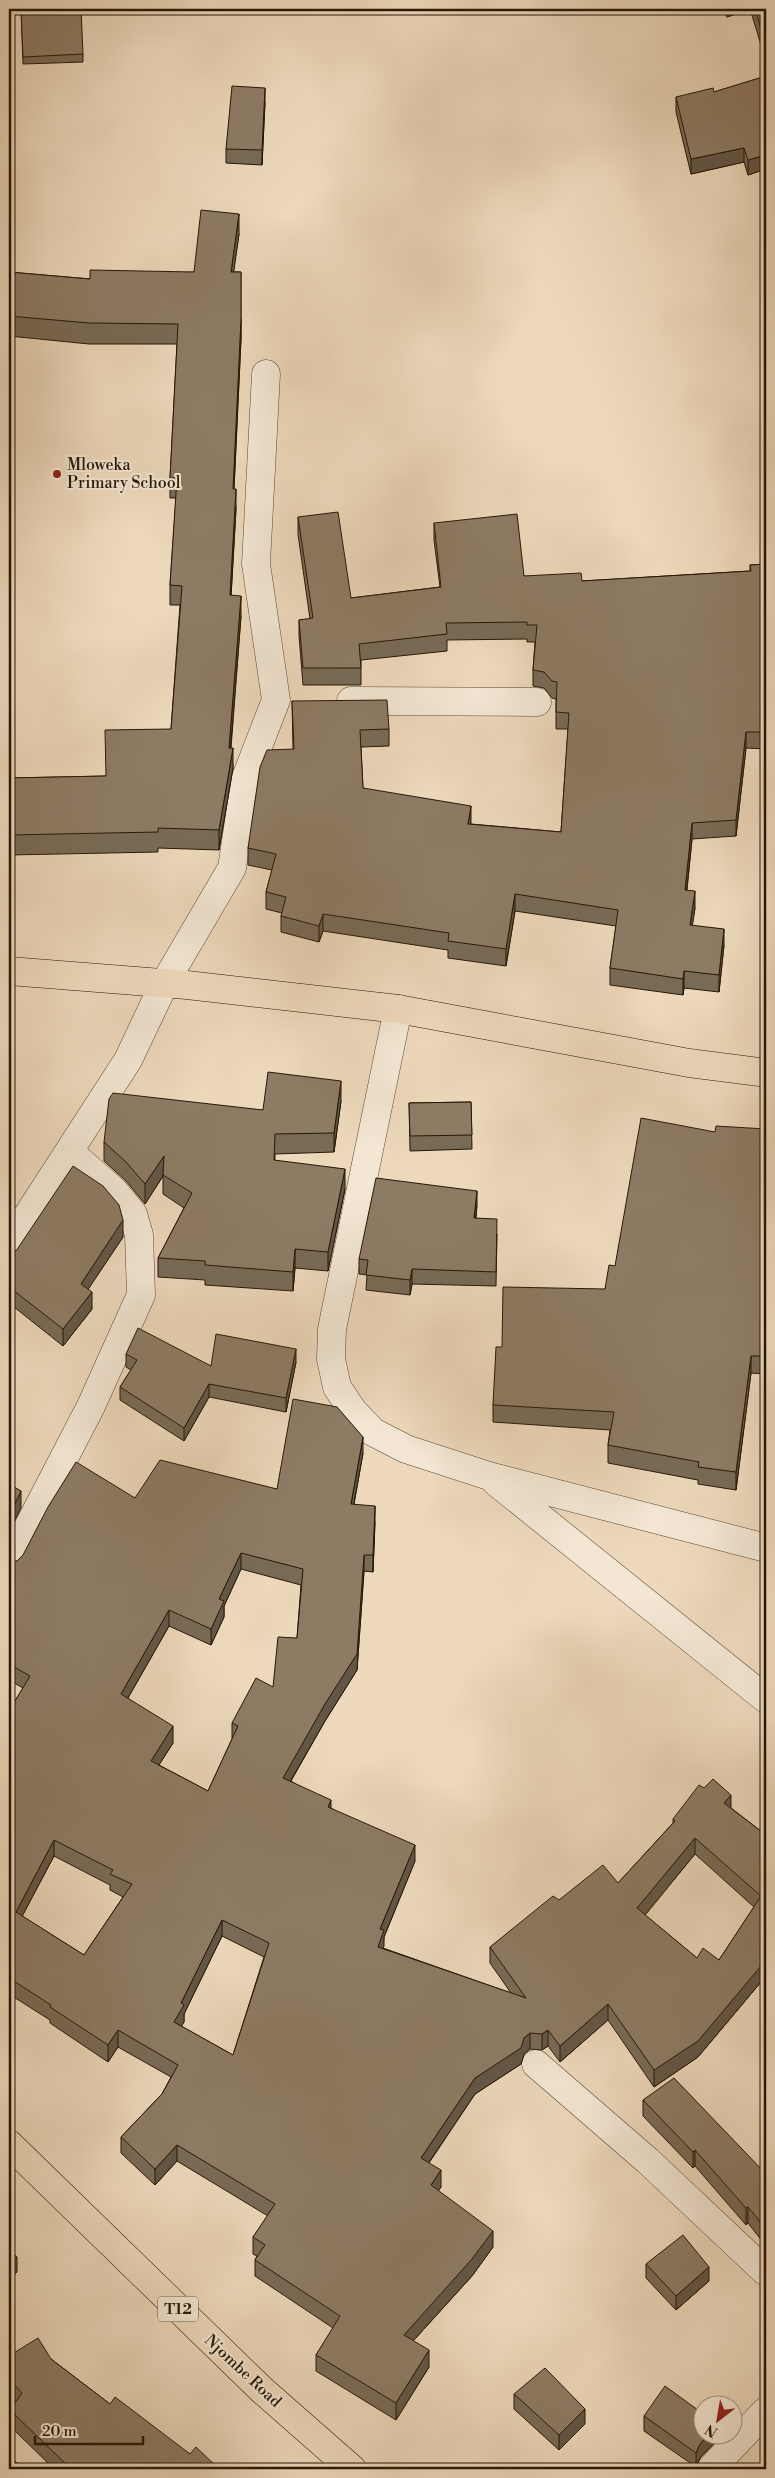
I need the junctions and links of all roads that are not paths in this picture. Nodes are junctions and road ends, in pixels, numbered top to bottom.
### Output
1 (266, 374) dead end
2 (276, 700) junction
3 (537, 702) dead end
4 (9, 971) edge
5 (164, 984) junction
6 (398, 1009) junction
7 (766, 1073) edge
8 (70, 1152) junction
9 (9, 1244) edge
10 (489, 1476) junction
11 (766, 1548) edge
12 (9, 1564) edge
13 (766, 1699) edge
14 (536, 2064) dead end
15 (9, 2144) edge
16 (766, 2272) edge
17 (766, 2411) edge
18 (352, 2469) edge
19 (711, 2469) edge

1 - 2 street
2 - 3 street
2 - 5 street
4 - 5 main road
5 - 6 main road
5 - 8 street
6 - 7 main road
6 - 10 street
8 - 9 street
8 - 12 street
10 - 11 street
10 - 13 street
14 - 16 street
15 - 18 main road, Njombe Road / T12
17 - 19 street

